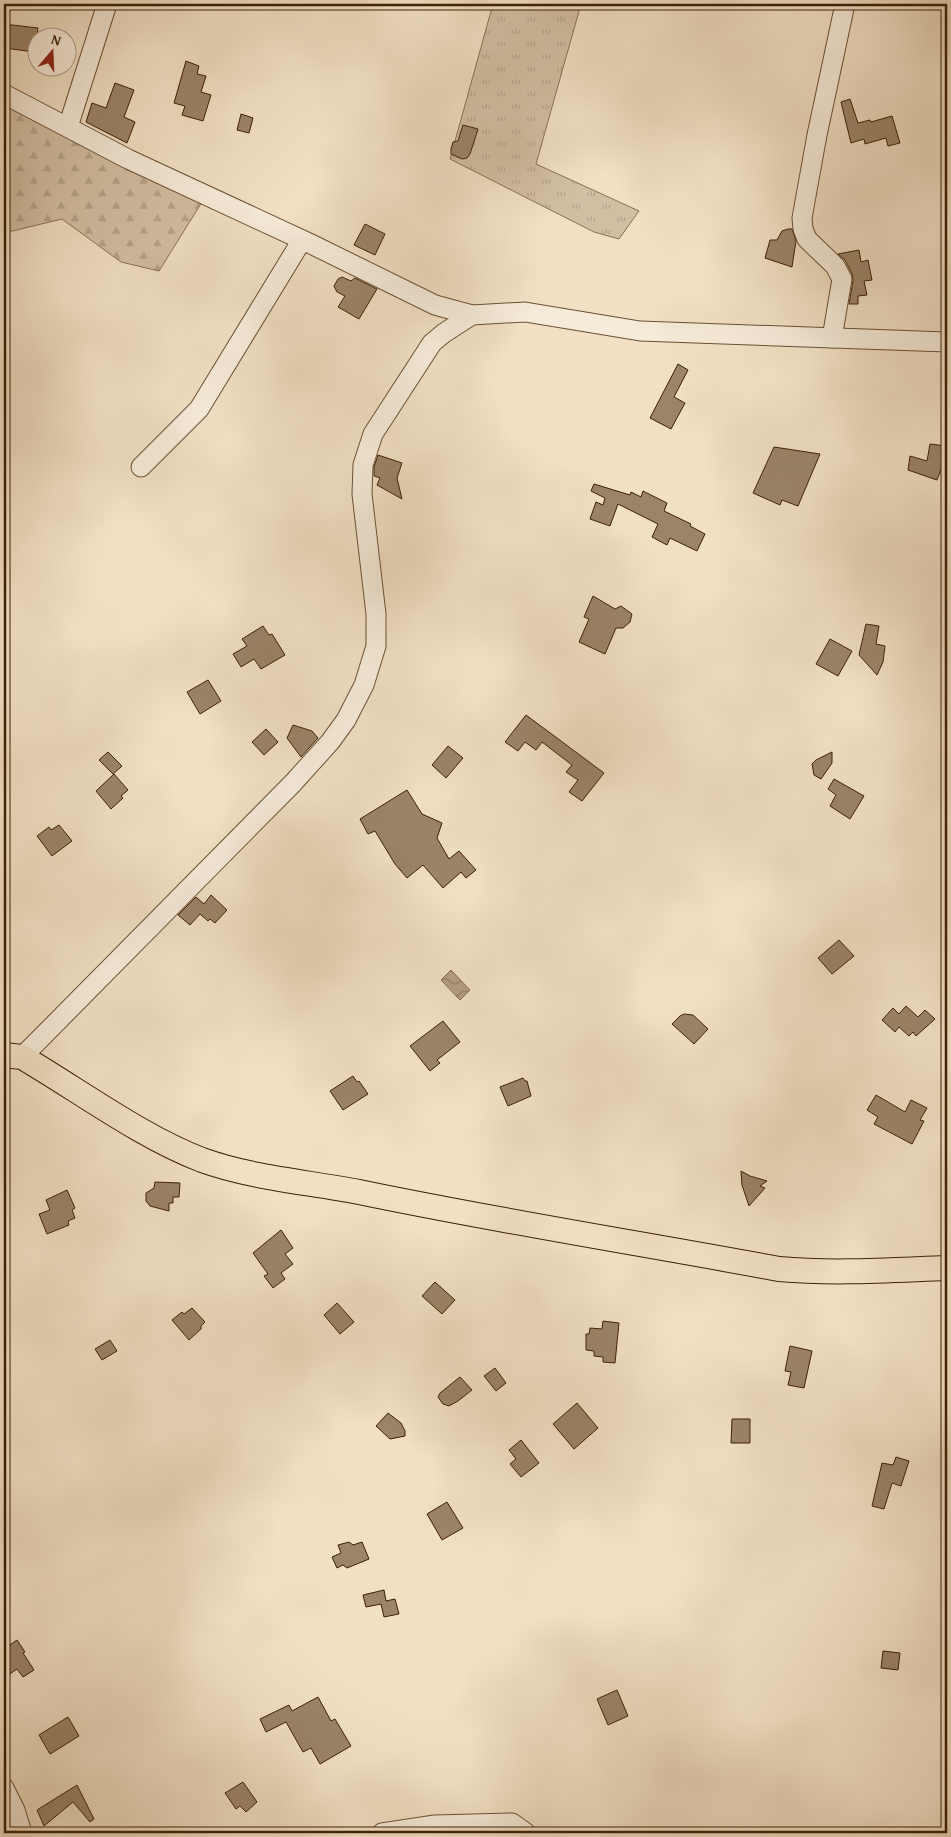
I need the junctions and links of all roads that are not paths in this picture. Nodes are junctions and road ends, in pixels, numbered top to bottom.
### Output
1 (107, 4) edge
2 (845, 4) edge
3 (4, 94) edge
4 (68, 127) junction
5 (302, 240) junction
6 (472, 315) junction
7 (832, 338) junction
8 (947, 342) edge
9 (141, 467) dead end
10 (13, 1056) edge
11 (947, 1268) edge
12 (4, 1788) edge
13 (22, 1833) edge
14 (382, 1833) edge
15 (526, 1833) edge

1 - 4 street
2 - 7 street
3 - 4 street
4 - 5 street
5 - 6 street
5 - 9 street
6 - 7 street
6 - 10 street
7 - 8 street
10 - 11 main road
12 - 13 street
14 - 15 street

